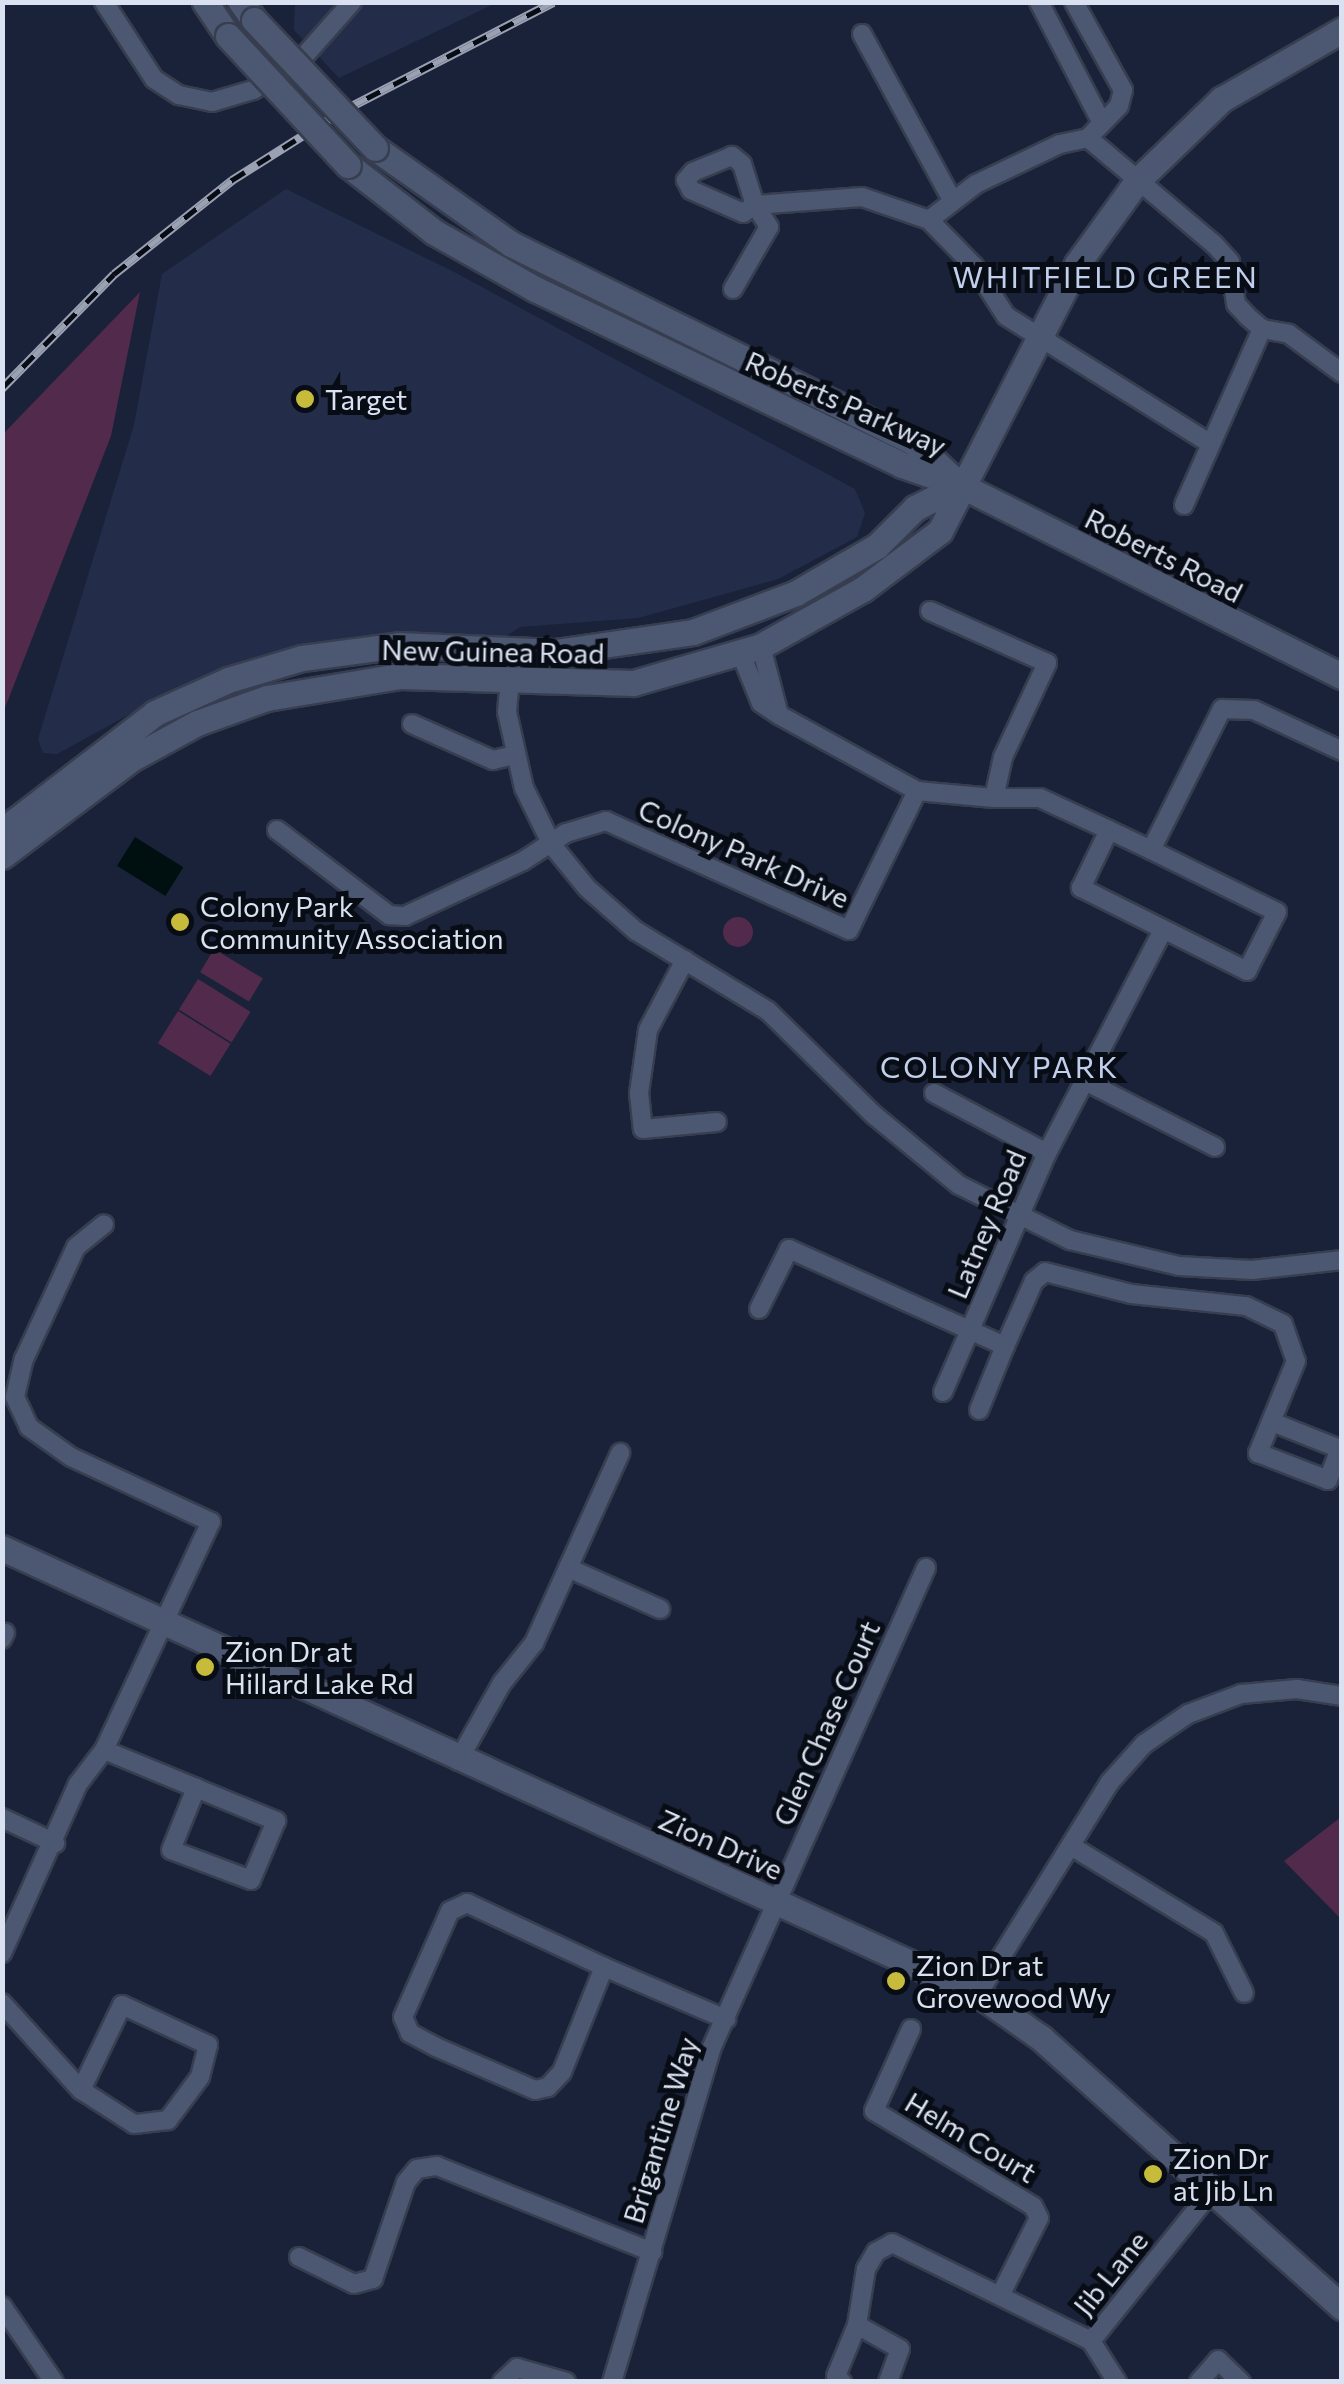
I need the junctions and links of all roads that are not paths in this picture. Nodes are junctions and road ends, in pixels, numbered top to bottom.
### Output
1 (104, 2) edge
2 (205, 2) edge
3 (352, 2) edge
4 (1039, 2) edge
5 (1074, 2) edge
6 (248, 12) edge
7 (1342, 30) edge
8 (862, 34) dead end
9 (1100, 119) junction
10 (1088, 138) junction
11 (1137, 181) junction
12 (952, 200) junction
13 (929, 220) junction
14 (733, 290) dead end
15 (1262, 329) junction
16 (1041, 337) junction
17 (1342, 373) edge
18 (1209, 443) junction
19 (960, 485) junction
20 (1184, 504) dead end
21 (930, 611) dead end
22 (751, 650) junction
23 (513, 652) junction
24 (1342, 676) edge
25 (509, 678) junction
26 (412, 724) dead end
27 (1342, 751) edge
28 (515, 755) junction
29 (917, 791) junction
30 (994, 798) junction
31 (276, 830) dead end
32 (1109, 830) junction
33 (2, 831) edge
34 (552, 844) junction
35 (1151, 850) junction
36 (2, 856) edge
37 (1163, 930) junction
38 (685, 960) junction
39 (1083, 1080) junction
40 (934, 1094) dead end
41 (717, 1122) dead end
42 (1214, 1146) dead end
43 (1046, 1152) junction
44 (1022, 1220) junction
45 (104, 1224) dead end
46 (1342, 1260) edge
47 (759, 1309) dead end
48 (969, 1332) junction
49 (1005, 1346) junction
50 (943, 1392) dead end
51 (979, 1410) dead end
52 (1272, 1422) dead end
53 (620, 1453) dead end
54 (2, 1548) edge
55 (568, 1568) junction
56 (926, 1568) dead end
57 (660, 1609) dead end
58 (168, 1624) junction
59 (1342, 1696) edge
60 (104, 1750) junction
61 (458, 1760) junction
62 (196, 1788) junction
63 (2, 1818) edge
64 (55, 1844) junction
65 (1071, 1846) junction
66 (777, 1901) junction
67 (2, 1953) edge
68 (604, 1967) junction
69 (1244, 1993) dead end
70 (978, 1994) junction
71 (2, 2004) edge
72 (726, 2019) junction
73 (912, 2029) dead end
74 (80, 2090) junction
75 (1210, 2193) junction
76 (652, 2252) junction
77 (299, 2257) dead end
78 (1001, 2294) junction
79 (2, 2306) edge
80 (1342, 2308) edge
81 (856, 2325) junction
82 (1091, 2341) junction
83 (54, 2382) edge
84 (502, 2382) edge
85 (566, 2382) edge
86 (612, 2382) edge
87 (842, 2382) edge
88 (888, 2382) edge
89 (1118, 2382) edge
90 (1199, 2382) edge
91 (1241, 2382) edge

1 - 3 street
2 - 19 main road, Roberts Parkway, bridge
4 - 9 street
5 - 9 street
6 - 19 main road, Roberts Parkway, bridge
7 - 11 main road, New Guinea Road
8 - 12 street
9 - 10 street
10 - 11 street
10 - 12 street
11 - 15 street
11 - 16 main road, New Guinea Road
12 - 13 street
13 - 14 street
13 - 16 street
15 - 17 street
15 - 18 street
16 - 18 street
16 - 19 main road, New Guinea Road
18 - 20 street
19 - 22 main road, New Guinea Road
19 - 23 main road, New Guinea Road
19 - 24 main road, Roberts Road
21 - 30 street
22 - 25 main road, New Guinea Road
22 - 29 street
23 - 25 street
23 - 33 main road, New Guinea Road
25 - 28 street
25 - 36 main road, New Guinea Road
26 - 28 street
27 - 35 street
28 - 34 street
29 - 30 street
29 - 34 street, Colony Park Drive
30 - 32 street
31 - 34 street, Colony Park Drive
32 - 35 street
32 - 37 street
34 - 38 street
35 - 37 street
37 - 39 street, Latney Road
38 - 41 street
38 - 44 street
39 - 42 street
39 - 43 street, Latney Road
40 - 43 street
43 - 44 street, Latney Road
44 - 46 street
44 - 48 street, Latney Road
45 - 58 street
47 - 48 street
48 - 49 street
48 - 50 street, Latney Road
49 - 51 street
49 - 52 street
53 - 55 street
54 - 58 main road, Zion Drive
55 - 57 street
55 - 61 street
56 - 66 street, Glen Chase Court
58 - 60 street
58 - 61 main road, Zion Drive
59 - 65 street
60 - 62 street
60 - 64 street
61 - 66 main road, Zion Drive
62 - 62 street
63 - 64 street
64 - 67 street
65 - 69 street
65 - 70 street
66 - 70 main road, Zion Drive
66 - 72 street, Brigantine Way
68 - 68 street
68 - 72 street
70 - 75 main road, Zion Drive
71 - 74 street
72 - 76 street, Brigantine Way
73 - 78 street, Helm Court
74 - 74 street
75 - 80 main road, Zion Drive
75 - 82 street, Jib Lane
76 - 77 street
76 - 86 street, Brigantine Way
78 - 81 street
78 - 82 street
79 - 83 street
81 - 87 street
81 - 88 street
82 - 89 street
84 - 85 street
90 - 91 street

